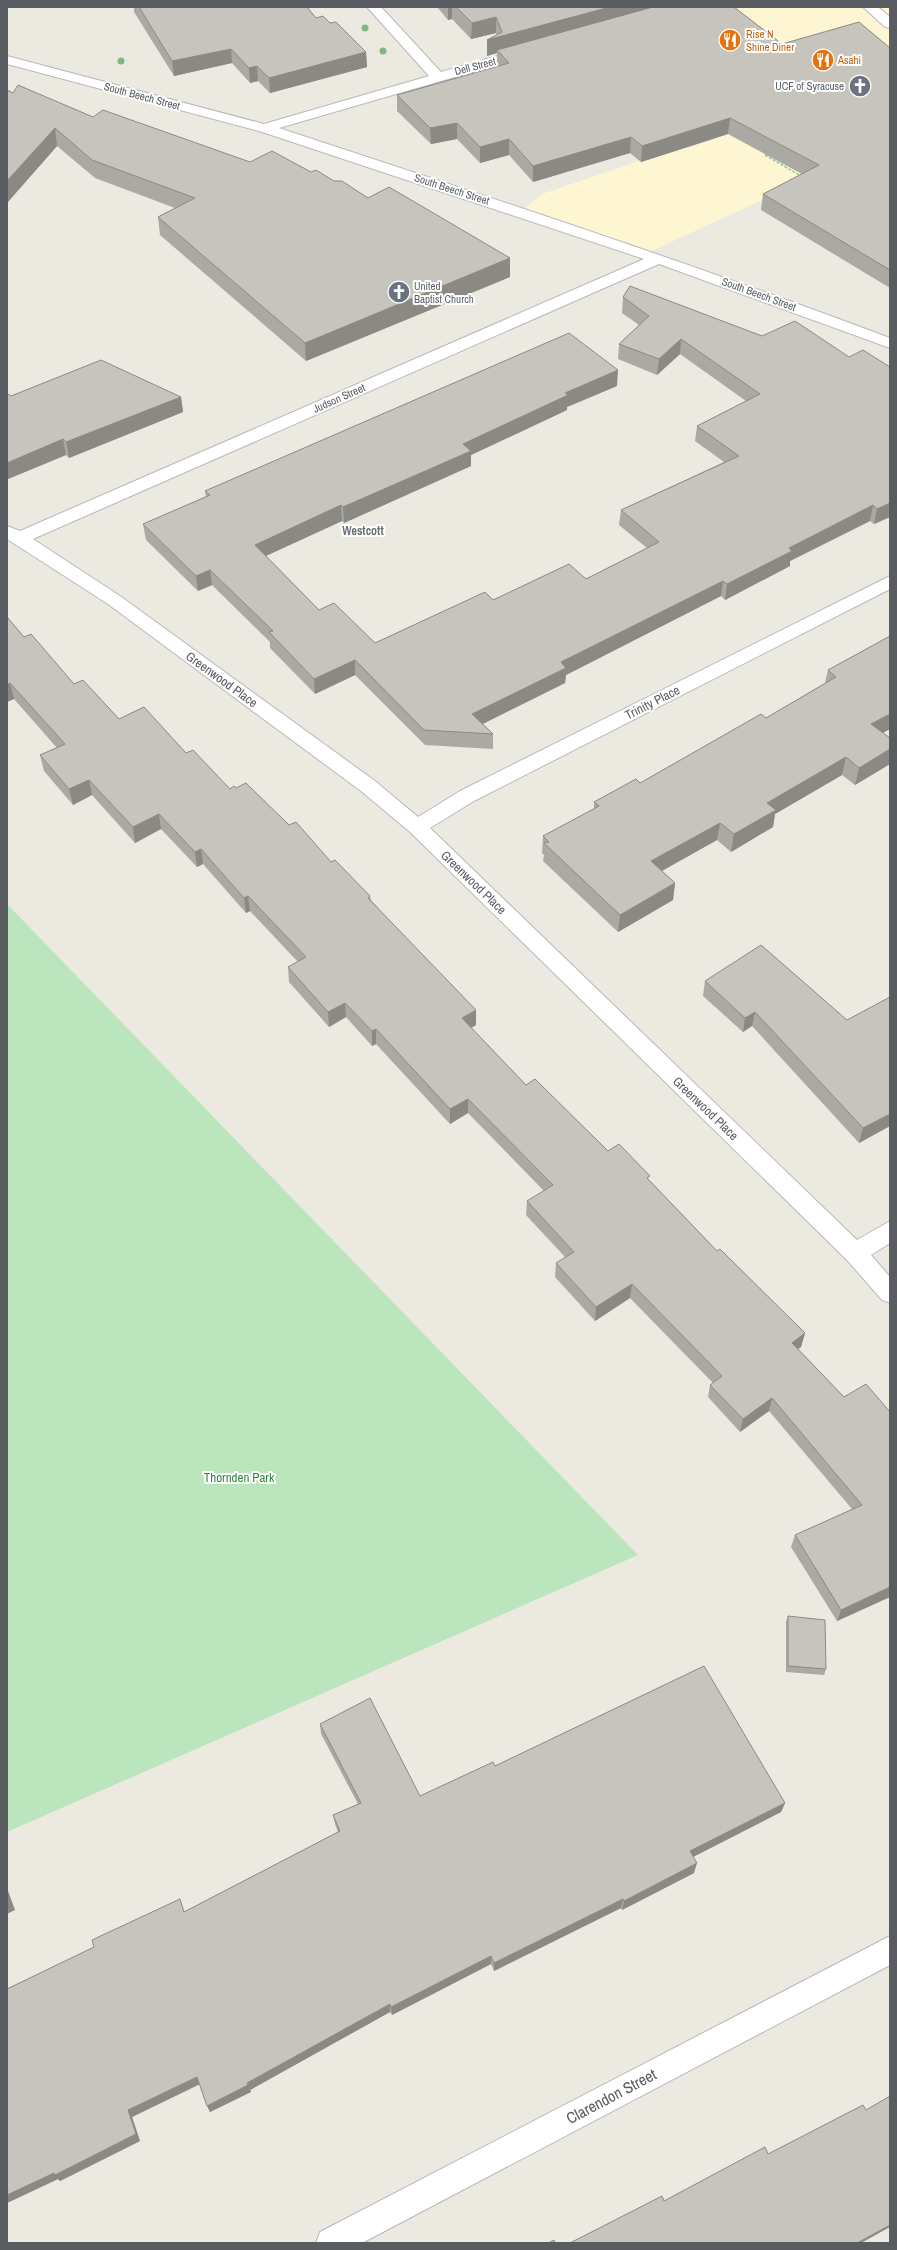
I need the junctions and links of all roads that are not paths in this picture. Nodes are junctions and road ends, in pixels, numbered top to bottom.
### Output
1 (374, 7) edge
2 (870, 7) edge
3 (890, 24) edge
4 (542, 47) edge
5 (7, 60) edge
6 (437, 76) junction
7 (264, 128) junction
8 (658, 259) junction
9 (890, 343) edge
10 (14, 535) edge
11 (890, 582) edge
12 (418, 827) junction
13 (890, 1231) edge
14 (855, 1253) junction
15 (890, 1293) edge
16 (890, 1950) edge
17 (331, 2243) edge

1 - 6 street
2 - 3 street
4 - 6 street, Dell Street
5 - 7 street, South Beech Street
6 - 7 street, Dell Street
7 - 8 street, South Beech Street
8 - 9 street, South Beech Street
8 - 10 street, Judson Street
10 - 12 street, Greenwood Place
11 - 12 street, Trinity Place
12 - 14 street, Greenwood Place
13 - 14 street
14 - 15 street, Greenwood Place
16 - 17 street, Clarendon Street

